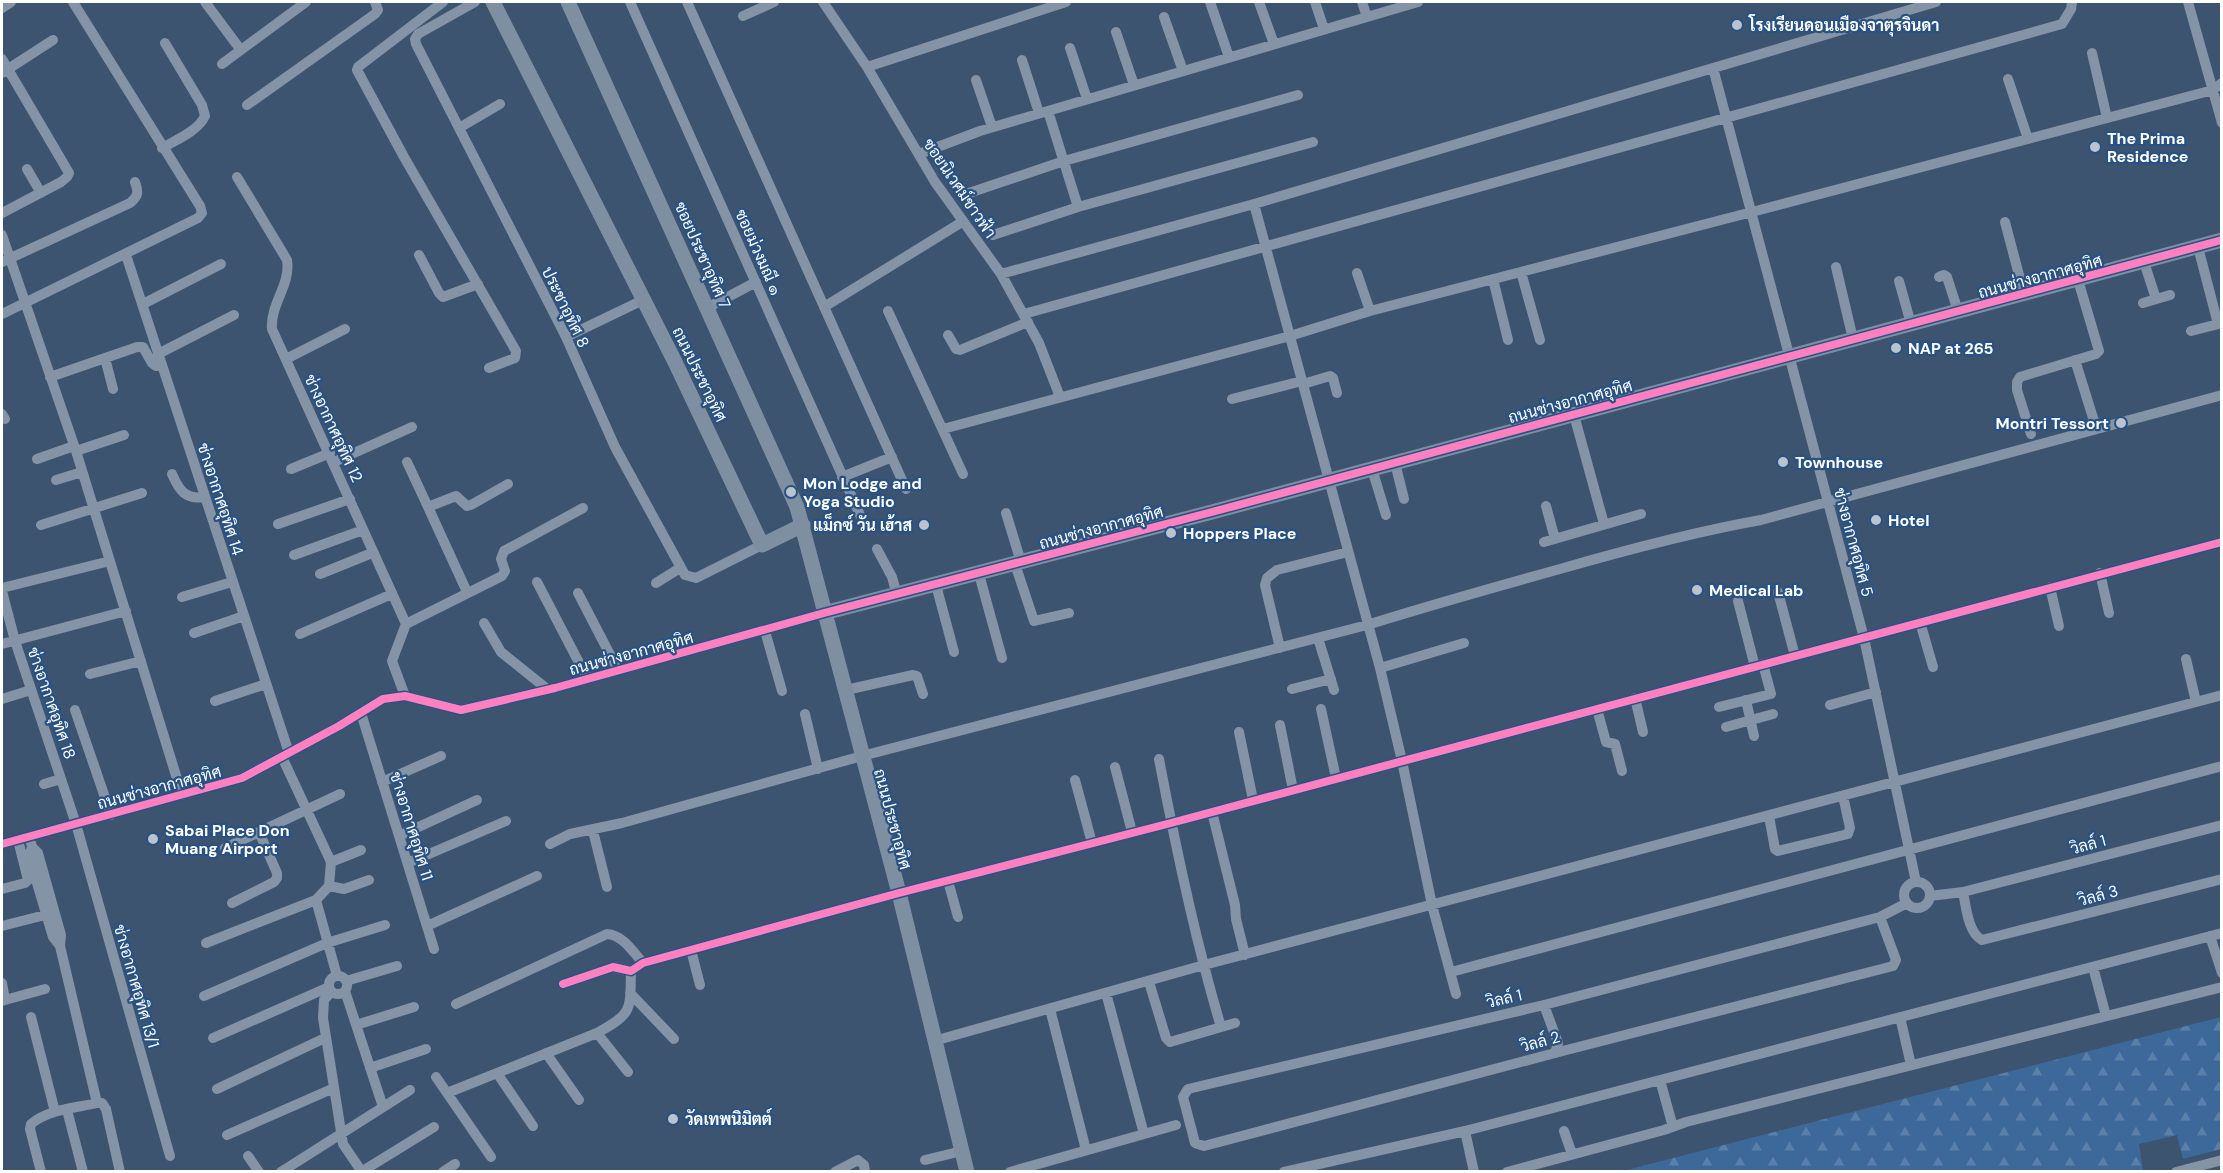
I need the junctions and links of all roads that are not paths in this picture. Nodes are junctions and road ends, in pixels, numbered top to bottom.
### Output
1 (11, 2) edge
2 (73, 2) edge
3 (207, 2) edge
4 (306, 2) edge
5 (375, 2) edge
6 (443, 2) edge
7 (475, 2) edge
8 (493, 2) edge
9 (568, 2) edge
10 (630, 2) edge
11 (687, 2) edge
12 (774, 2) edge
13 (823, 2) edge
14 (1066, 2) edge
15 (1210, 2) edge
16 (1259, 2) edge
17 (1315, 2) edge
18 (1362, 2) edge
19 (1415, 2) edge
20 (1936, 2) edge
21 (2072, 2) edge
22 (2188, 2) edge
23 (2, 8) edge
24 (743, 16) dead end
25 (1164, 17) dead end
26 (1367, 17) junction
27 (1324, 29) junction
28 (1116, 32) dead end
29 (53, 40) dead end
30 (165, 43) dead end
31 (1274, 44) junction
32 (1070, 48) dead end
33 (240, 49) junction
34 (2092, 53) dead end
35 (1229, 57) junction
36 (2, 59) edge
37 (1022, 60) dead end
38 (222, 64) dead end
39 (867, 68) junction
40 (1713, 68) junction
41 (4, 71) edge
42 (1183, 71) junction
43 (2008, 79) dead end
44 (976, 80) dead end
45 (1134, 85) junction
46 (2217, 86) edge
47 (1298, 95) dead end
48 (1087, 99) junction
49 (500, 104) dead end
50 (247, 105) dead end
51 (1043, 112) junction
52 (1727, 118) junction
53 (2107, 118) junction
54 (2222, 123) edge
55 (992, 127) junction
56 (459, 128) junction
57 (2028, 139) junction
58 (1313, 142) dead end
59 (162, 148) junction
60 (918, 154) junction
61 (1064, 161) junction
62 (27, 169) dead end
63 (237, 177) dead end
64 (135, 182) dead end
65 (41, 193) junction
66 (966, 194) dead end
67 (1254, 204) junction
68 (1078, 207) junction
69 (1752, 212) junction
70 (2, 213) edge
71 (962, 222) junction
72 (2005, 222) dead end
73 (2, 235) edge
74 (993, 235) dead end
75 (2222, 240) edge
76 (1266, 246) junction
77 (2198, 247) junction
78 (126, 255) junction
79 (419, 255) dead end
80 (6, 260) edge
81 (2144, 262) junction
82 (221, 264) dead end
83 (1836, 267) dead end
84 (1357, 273) dead end
85 (1521, 273) junction
86 (1001, 274) junction
87 (1939, 277) dead end
88 (1492, 279) junction
89 (2078, 280) junction
90 (1899, 281) dead end
91 (756, 282) junction
92 (478, 284) junction
93 (2024, 294) junction
94 (2170, 296) dead end
95 (2156, 299) junction
96 (643, 300) junction
97 (25, 303) junction
98 (2143, 303) dead end
99 (143, 304) junction
100 (824, 307) junction
101 (707, 308) junction
102 (888, 311) dead end
103 (1370, 311) junction
104 (1958, 311) junction
105 (2, 314) edge
106 (234, 315) dead end
107 (1026, 318) junction
108 (2220, 323) edge
109 (1911, 324) junction
110 (345, 329) dead end
111 (2191, 331) dead end
112 (948, 335) dead end
113 (1290, 336) junction
114 (566, 338) junction
115 (1853, 339) junction
116 (1508, 340) dead end
117 (1540, 340) dead end
118 (1789, 355) junction
119 (105, 358) junction
120 (159, 359) junction
121 (286, 359) junction
122 (2075, 360) junction
123 (489, 368) dead end
124 (50, 377) junction
125 (1303, 382) junction
126 (113, 388) dead end
127 (1337, 393) dead end
128 (2222, 395) edge
129 (1060, 397) junction
130 (1232, 399) dead end
131 (1574, 415) junction
132 (2094, 421) dead end
133 (412, 427) dead end
134 (943, 429) junction
135 (2031, 434) dead end
136 (124, 435) dead end
137 (75, 449) junction
138 (332, 457) junction
139 (891, 457) junction
140 (37, 459) dead end
141 (407, 462) dead end
142 (1395, 463) junction
143 (291, 469) dead end
144 (1372, 469) junction
145 (82, 472) junction
146 (172, 474) dead end
147 (963, 474) dead end
148 (842, 477) junction
149 (56, 480) dead end
150 (1329, 480) junction
151 (508, 484) dead end
152 (906, 489) dead end
153 (142, 493) dead end
154 (205, 498) junction
155 (350, 499) junction
156 (1404, 499) dead end
157 (1828, 502) junction
158 (1546, 506) dead end
159 (428, 507) junction
160 (583, 508) dead end
161 (94, 509) junction
162 (1006, 513) dead end
163 (1641, 514) dead end
164 (860, 515) dead end
165 (1386, 515) dead end
166 (278, 524) dead end
167 (1604, 524) junction
168 (41, 525) dead end
169 (803, 525) junction
170 (363, 530) junction
171 (1556, 539) junction
172 (1544, 542) dead end
173 (2222, 542) edge
174 (762, 545) junction
175 (877, 549) dead end
176 (1348, 552) junction
177 (372, 553) junction
178 (294, 555) dead end
179 (110, 561) junction
180 (1018, 563) junction
181 (680, 568) junction
182 (2100, 573) junction
183 (320, 574) dead end
184 (979, 574) junction
185 (232, 582) junction
186 (537, 582) dead end
187 (656, 583) dead end
188 (936, 585) junction
189 (2049, 587) junction
190 (2, 590) edge
191 (467, 592) junction
192 (1778, 592) dead end
193 (578, 593) dead end
194 (392, 594) junction
195 (897, 595) junction
196 (182, 597) dead end
197 (1738, 601) dead end
198 (126, 611) junction
199 (824, 613) junction
200 (1069, 613) dead end
201 (2109, 613) dead end
202 (243, 616) junction
203 (1920, 622) junction
204 (484, 623) dead end
205 (405, 624) junction
206 (1367, 625) junction
207 (2059, 626) dead end
208 (765, 631) junction
209 (194, 633) dead end
210 (300, 634) dead end
211 (1318, 638) junction
212 (1864, 638) junction
213 (15, 641) junction
214 (1464, 643) dead end
215 (2, 644) edge
216 (1280, 648) junction
217 (954, 652) dead end
218 (1796, 656) junction
219 (1002, 658) dead end
220 (2187, 659) dead end
221 (141, 661) junction
222 (1759, 665) junction
223 (1933, 667) dead end
224 (1380, 668) junction
225 (618, 670) junction
226 (90, 674) dead end
227 (587, 678) junction
228 (266, 684) junction
229 (547, 689) junction
230 (1292, 689) dead end
231 (31, 690) junction
232 (846, 690) junction
233 (782, 691) dead end
234 (1876, 692) junction
235 (923, 693) dead end
236 (2222, 695) edge
237 (405, 696) junction
238 (1635, 698) junction
239 (2, 699) edge
240 (1746, 700) junction
241 (215, 701) dead end
242 (2196, 702) junction
243 (1830, 705) dead end
244 (1719, 707) dead end
245 (1321, 709) dead end
246 (1597, 709) junction
247 (75, 710) dead end
248 (361, 713) junction
249 (805, 714) dead end
250 (1773, 714) dead end
251 (1751, 720) junction
252 (1280, 724) dead end
253 (1726, 727) dead end
254 (1239, 732) dead end
255 (1643, 732) dead end
256 (1754, 736) dead end
257 (285, 755) junction
258 (441, 756) dead end
259 (862, 756) junction
260 (1159, 759) dead end
261 (1402, 761) junction
262 (2222, 766) edge
263 (1115, 767) dead end
264 (818, 769) junction
265 (1622, 771) dead end
266 (1336, 778) junction
267 (61, 779) junction
268 (1075, 780) dead end
269 (382, 782) junction
270 (1895, 782) junction
271 (44, 784) dead end
272 (1293, 789) junction
273 (340, 794) dead end
274 (182, 795) junction
275 (1843, 796) junction
276 (477, 800) dead end
277 (1253, 800) junction
278 (307, 810) junction
279 (1212, 812) junction
280 (111, 814) junction
281 (1768, 816) junction
282 (506, 821) dead end
283 (1171, 823) junction
284 (76, 824) junction
285 (2222, 825) edge
286 (592, 831) junction
287 (259, 832) junction
288 (1132, 832) junction
289 (399, 836) junction
290 (18, 840) junction
291 (31, 842) junction
292 (1092, 843) junction
293 (2, 844) edge
294 (550, 844) dead end
295 (225, 848) dead end
296 (1909, 849) junction
297 (361, 850) dead end
298 (332, 862) junction
299 (408, 863) junction
300 (537, 876) dead end
301 (2222, 879) edge
302 (369, 880) dead end
303 (948, 881) junction
304 (1916, 882) junction
305 (329, 886) junction
306 (607, 887) dead end
307 (2, 889) edge
308 (1963, 892) junction
309 (899, 893) junction
310 (1930, 896) junction
311 (315, 900) junction
312 (232, 903) dead end
313 (1907, 903) junction
314 (1432, 905) junction
315 (45, 915) junction
316 (958, 917) dead end
317 (1880, 917) junction
318 (385, 925) dead end
319 (2, 926) edge
320 (427, 926) junction
321 (2222, 933) edge
322 (2210, 936) junction
323 (206, 943) dead end
324 (327, 943) junction
325 (60, 946) junction
326 (434, 949) dead end
327 (691, 950) junction
328 (1245, 954) junction
329 (643, 963) junction
330 (1204, 965) junction
331 (397, 966) dead end
332 (2093, 967) junction
333 (631, 971) junction
334 (1451, 972) junction
335 (2222, 973) edge
336 (343, 982) junction
337 (1149, 982) junction
338 (2, 983) edge
339 (563, 984) dead end
340 (700, 985) dead end
341 (2222, 987) edge
342 (45, 989) dead end
343 (330, 990) junction
344 (630, 993) junction
345 (1106, 993) junction
346 (1456, 994) dead end
347 (204, 996) dead end
348 (3, 1000) edge
349 (456, 1004) dead end
350 (1544, 1005) junction
351 (414, 1006) dead end
352 (1050, 1008) junction
353 (2106, 1016) junction
354 (31, 1017) dead end
355 (1900, 1017) junction
356 (1235, 1023) dead end
357 (356, 1025) junction
358 (1221, 1027) junction
359 (597, 1033) junction
360 (213, 1038) dead end
361 (325, 1038) junction
362 (674, 1039) dead end
363 (934, 1041) junction
364 (426, 1049) dead end
365 (546, 1053) junction
366 (1555, 1053) junction
367 (1911, 1065) junction
368 (370, 1068) junction
369 (628, 1072) dead end
370 (497, 1073) junction
371 (436, 1077) dead end
372 (1660, 1080) junction
373 (334, 1088) junction
374 (216, 1089) dead end
375 (410, 1090) dead end
376 (447, 1093) junction
377 (579, 1100) dead end
378 (98, 1103) junction
379 (383, 1107) junction
380 (67, 1110) junction
381 (55, 1112) junction
382 (1176, 1125) dead end
383 (533, 1126) dead end
384 (434, 1127) dead end
385 (1673, 1127) junction
386 (1465, 1131) junction
387 (1564, 1131) dead end
388 (340, 1134) junction
389 (1144, 1134) junction
390 (226, 1135) dead end
391 (1196, 1143) joint
392 (1086, 1150) junction
393 (962, 1151) junction
394 (1572, 1154) junction
395 (170, 1156) dead end
396 (248, 1156) dead end
397 (491, 1156) dead end
398 (925, 1160) dead end
399 (2222, 1160) edge
400 (455, 1164) dead end
401 (361, 1171) edge
402 (41, 1172) edge
403 (83, 1172) edge
404 (120, 1172) edge
405 (259, 1172) edge
406 (281, 1172) edge
407 (443, 1172) edge
408 (836, 1172) edge
409 (865, 1172) edge
410 (967, 1172) edge
411 (1010, 1172) edge
412 (1284, 1172) edge
413 (1474, 1172) edge
414 (1508, 1172) edge
415 (2176, 1172) edge

1 - 23 street
2 - 59 street
3 - 33 street
4 - 33 street
5 - 50 street
6 - 92 street
7 - 56 street, ประชาอุทิศ 8
8 - 96 street, ถนนประชาอุทิศ
9 - 101 street, ซอยประชาอุทิศ 7
10 - 91 street, ซอยม่วงมณี ๑
11 - 100 street
12 - 24 street
13 - 39 street, ซอยนิเวศม์ชาวฟ้า
14 - 39 street
15 - 35 street
16 - 31 street
17 - 27 street
18 - 26 street
19 - 26 street
20 - 40 street
21 - 52 street
22 - 46 street
25 - 42 street
26 - 27 street
27 - 31 street
28 - 45 street
29 - 41 street
30 - 59 street
31 - 35 street
32 - 48 street
33 - 38 street
34 - 53 street
35 - 42 street
36 - 41 street
37 - 51 street
39 - 60 street, ซอยนิเวศม์ชาวฟ้า
40 - 52 street, ช่างอากาศอุทิศ 5
40 - 67 street
41 - 65 street
42 - 45 street
43 - 57 street
44 - 55 street
45 - 48 street
46 - 53 street
46 - 54 street
47 - 61 street
48 - 51 street
49 - 56 street
51 - 55 street
51 - 61 street
52 - 69 street, ช่างอากาศอุทิศ 5
52 - 76 street
53 - 57 street
55 - 60 street
56 - 114 street, ประชาอุทิศ 8
57 - 69 street
58 - 68 street
59 - 78 street
60 - 71 street, ซอยนิเวศม์ชาวฟ้า
61 - 66 street
61 - 68 street
62 - 65 street
63 - 121 street, ช่างอากาศอุทิศ 12
64 - 80 street
65 - 70 street
67 - 76 street
67 - 86 street
68 - 74 street
69 - 85 street
69 - 118 street, ช่างอากาศอุทิศ 5
71 - 86 street, ซอยนิเวศม์ชาวฟ้า
71 - 100 street
72 - 93 street
73 - 80 street
75 - 77 street, ถนนช่างอากาศอุทิศ
76 - 107 street
76 - 113 street
77 - 81 street, ถนนช่างอากาศอุทิศ
77 - 108 street
78 - 97 street
78 - 99 street, ช่างอากาศอุทิศ 14
79 - 92 street
80 - 97 street
81 - 89 street, ถนนช่างอากาศอุทิศ
81 - 95 street
82 - 99 street
83 - 115 street
84 - 103 street
85 - 88 street
85 - 117 street
86 - 107 street, ซอยนิเวศม์ชาวฟ้า
87 - 104 street
88 - 103 street
88 - 116 street
89 - 93 street, ถนนช่างอากาศอุทิศ
89 - 122 street
90 - 109 street
91 - 101 street
91 - 148 street, ซอยม่วงมณี ๑
92 - 123 street
93 - 104 street, ถนนช่างอากาศอุทิศ
94 - 95 street
95 - 98 street
96 - 114 street
96 - 174 street, ถนนประชาอุทิศ
97 - 105 street
97 - 124 street
99 - 120 street, ช่างอากาศอุทิศ 14
100 - 139 street
101 - 169 street, ซอยประชาอุทิศ 7
102 - 134 street
103 - 113 street
104 - 109 street, ถนนช่างอากาศอุทิศ
106 - 120 street
107 - 112 street
107 - 129 street, ซอยนิเวศม์ชาวฟ้า
108 - 111 street
109 - 115 street, ถนนช่างอากาศอุทิศ
110 - 121 street
113 - 125 street
113 - 129 street
114 - 181 street, ประชาอุทิศ 8
115 - 118 street, ถนนช่างอากาศอุทิศ
118 - 131 street, ถนนช่างอากาศอุทิศ
118 - 157 street, ช่างอากาศอุทิศ 5
119 - 120 street
119 - 124 street
119 - 126 street
120 - 154 street, ช่างอากาศอุทิศ 14
121 - 138 street, ช่างอากาศอุทิศ 12
122 - 132 street
122 - 135 street
124 - 137 street
125 - 127 street
125 - 130 street
125 - 150 street
128 - 157 street
129 - 134 street
131 - 142 street, ถนนช่างอากาศอุทิศ
131 - 167 street
133 - 138 street
134 - 147 street
136 - 137 street
137 - 140 street
137 - 145 street
138 - 143 street
138 - 155 street, ช่างอากาศอุทิศ 12
139 - 148 street
139 - 152 street
141 - 159 street
142 - 144 street, ถนนช่างอากาศอุทิศ
142 - 156 street
144 - 150 street, ถนนช่างอากาศอุทิศ
144 - 165 street
145 - 149 street
145 - 161 street
146 - 154 street
148 - 164 street, ซอยม่วงมณี ๑
150 - 176 street
150 - 180 street, ถนนช่างอากาศอุทิศ
151 - 159 street
153 - 161 street
154 - 185 street, ช่างอากาศอุทิศ 14
155 - 166 street
155 - 170 street, ช่างอากาศอุทิศ 12
157 - 206 street
157 - 212 street, ช่างอากาศอุทิศ 5
158 - 171 street
159 - 191 street
160 - 191 street
161 - 168 street
161 - 179 street
162 - 180 street
163 - 167 street
167 - 171 street
169 - 174 street
169 - 199 street, ถนนประชาอุทิศ
170 - 177 street, ช่างอากาศอุทิศ 12
170 - 178 street
171 - 172 street
173 - 182 street
174 - 181 street
175 - 195 street
176 - 206 street
176 - 216 street
177 - 183 street
177 - 194 street, ช่างอากาศอุทิศ 12
179 - 190 street
179 - 198 street
180 - 184 street, ถนนช่างอากาศอุทิศ
180 - 200 street
181 - 187 street
182 - 189 street
182 - 201 street
184 - 188 street, ถนนช่างอากาศอุทิศ
184 - 219 street
185 - 196 street
185 - 202 street, ช่างอากาศอุทิศ 14
186 - 227 street
188 - 195 street, ถนนช่างอากาศอุทิศ
188 - 217 street
189 - 203 street
189 - 207 street
190 - 213 street, ช่างอากาศอุทิศ 18
191 - 205 street
192 - 218 street
193 - 225 street
194 - 205 street, ช่างอากาศอุทิศ 12
194 - 210 street
195 - 199 street, ถนนช่างอากาศอุทิศ
197 - 222 street
198 - 213 street
198 - 221 street
199 - 208 street, ถนนช่างอากาศอุทิศ
199 - 232 street, ถนนประชาอุทิศ
202 - 209 street
202 - 228 street, ช่างอากาศอุทิศ 14
203 - 212 street
203 - 223 street
204 - 229 street
205 - 237 street
206 - 211 street
206 - 224 street
208 - 225 street, ถนนช่างอากาศอุทิศ
208 - 233 street
211 - 216 street
211 - 230 street
212 - 218 street
212 - 234 street, ช่างอากาศอุทิศ 5
213 - 215 street
213 - 231 street, ช่างอากาศอุทิศ 18
214 - 224 street
216 - 259 street
218 - 222 street
220 - 242 street
221 - 226 street
221 - 274 street
222 - 238 street
222 - 240 street
224 - 261 street
225 - 227 street, ถนนช่างอากาศอุทิศ
227 - 229 street, ถนนช่างอากาศอุทิศ
228 - 241 street
228 - 257 street, ช่างอากาศอุทิศ 14
229 - 237 street, ถนนช่างอากาศอุทิศ
231 - 239 street
231 - 267 street, ช่างอากาศอุทิศ 18
232 - 235 street
232 - 259 street, ถนนประชาอุทิศ
234 - 243 street
234 - 270 street, ช่างอากาศอุทิศ 5
236 - 242 street
237 - 248 street, ถนนช่างอากาศอุทิศ
238 - 246 street
238 - 255 street
240 - 244 street
240 - 251 street
242 - 270 street
245 - 266 street
246 - 261 street
246 - 265 street
247 - 280 street
248 - 257 street, ถนนช่างอากาศอุทิศ
248 - 269 street, ช่างอากาศอุทิศ 11
249 - 264 street
250 - 251 street
251 - 253 street
251 - 256 street
252 - 272 street
254 - 277 street
257 - 274 street, ถนนช่างอากาศอุทิศ
257 - 278 street, ช่างอากาศอุทิศ 14
258 - 269 street
259 - 264 street
259 - 309 street, ถนนประชาอุทิศ
260 - 283 street
261 - 266 street
261 - 314 street
262 - 296 street
263 - 288 street
264 - 286 street
266 - 272 street
267 - 271 street
267 - 284 street, ช่างอากาศอุทิศ 18
268 - 292 street
269 - 289 street, ช่างอากาศอุทิศ 11
270 - 275 street
270 - 296 street, ช่างอากาศอุทิศ 5
272 - 277 street
273 - 278 street
274 - 280 street, ถนนช่างอากาศอุทิศ
275 - 281 street
275 - 281 street
276 - 289 street
277 - 279 street
278 - 287 street
278 - 298 street, ช่างอากาศอุทิศ 14
279 - 283 street
279 - 328 street
280 - 284 street, ถนนช่างอากาศอุทิศ
281 - 314 street
282 - 299 street
283 - 288 street
283 - 330 street
284 - 291 street, ถนนช่างอากาศอุทิศ
284 - 395 street, ช่างอากาศอุทิศ 13/1
285 - 308 street, วิลล์ 1
286 - 294 street
286 - 306 street
287 - 295 street
287 - 312 street
288 - 292 street
289 - 299 street, ช่างอากาศอุทิศ 11
290 - 291 street, ถนนช่างอากาศอุทิศ
290 - 293 street, ถนนช่างอากาศอุทิศ
290 - 307 street
291 - 315 street
291 - 325 street
292 - 303 street
296 - 304 street, ช่างอากาศอุทิศ 5
296 - 334 street
297 - 298 street
298 - 305 street
299 - 320 street, ช่างอากาศอุทิศ 11
300 - 320 street
301 - 308 street, วิลล์ 3
302 - 305 street
303 - 309 street
303 - 316 street
304 - 310 street
304 - 313 street
305 - 311 street
308 - 310 street, วิลล์ 1
309 - 327 street
309 - 363 street, ถนนประชาอุทิศ
310 - 313 street
311 - 323 street
311 - 324 street
313 - 317 street, วิลล์ 1
314 - 328 street
314 - 334 street
315 - 319 street
315 - 325 street
317 - 350 street, วิลล์ 1
317 - 366 street, วิลล์ 2
318 - 324 street
320 - 326 street, ช่างอากาศอุทิศ 11
321 - 322 street
322 - 332 street
322 - 335 street
324 - 336 street
324 - 347 street
325 - 378 street
327 - 329 street
327 - 340 street
328 - 330 street
329 - 333 street
329 - 349 street
330 - 337 street
330 - 358 street
331 - 336 street
332 - 353 street
332 - 355 street
333 - 339 street
333 - 344 street
334 - 346 street
336 - 343 street
336 - 343 street
336 - 357 street
337 - 345 street
337 - 358 street
338 - 348 street
341 - 353 street
342 - 348 street
343 - 360 street
343 - 361 street
344 - 359 street
344 - 362 street
345 - 352 street
345 - 389 street
350 - 366 street
350 - 391 street, วิลล์ 1
351 - 357 street
352 - 363 street
352 - 392 street
353 - 367 street
354 - 381 street
355 - 367 street
355 - 372 street
356 - 358 street
357 - 368 street
359 - 365 street
359 - 369 street
361 - 373 street
361 - 374 street
363 - 393 street, ถนนประชาอุทิศ
364 - 368 street
365 - 370 street
365 - 377 street
366 - 391 street, วิลล์ 2
367 - 385 street
368 - 379 street
370 - 376 street
370 - 383 street
371 - 376 street
372 - 385 street
372 - 386 street
373 - 388 street
373 - 390 street
375 - 379 street
376 - 397 street
378 - 380 street
378 - 404 street
379 - 388 street
380 - 381 street
380 - 403 street
381 - 402 street
382 - 389 street
384 - 401 street
385 - 394 street
386 - 412 street
386 - 413 street
387 - 394 street
388 - 401 street
388 - 406 street
389 - 392 street
392 - 411 street
393 - 398 street
393 - 410 street, ถนนประชาอุทิศ
394 - 414 street
396 - 405 street
399 - 415 street
400 - 407 street
408 - 409 street

